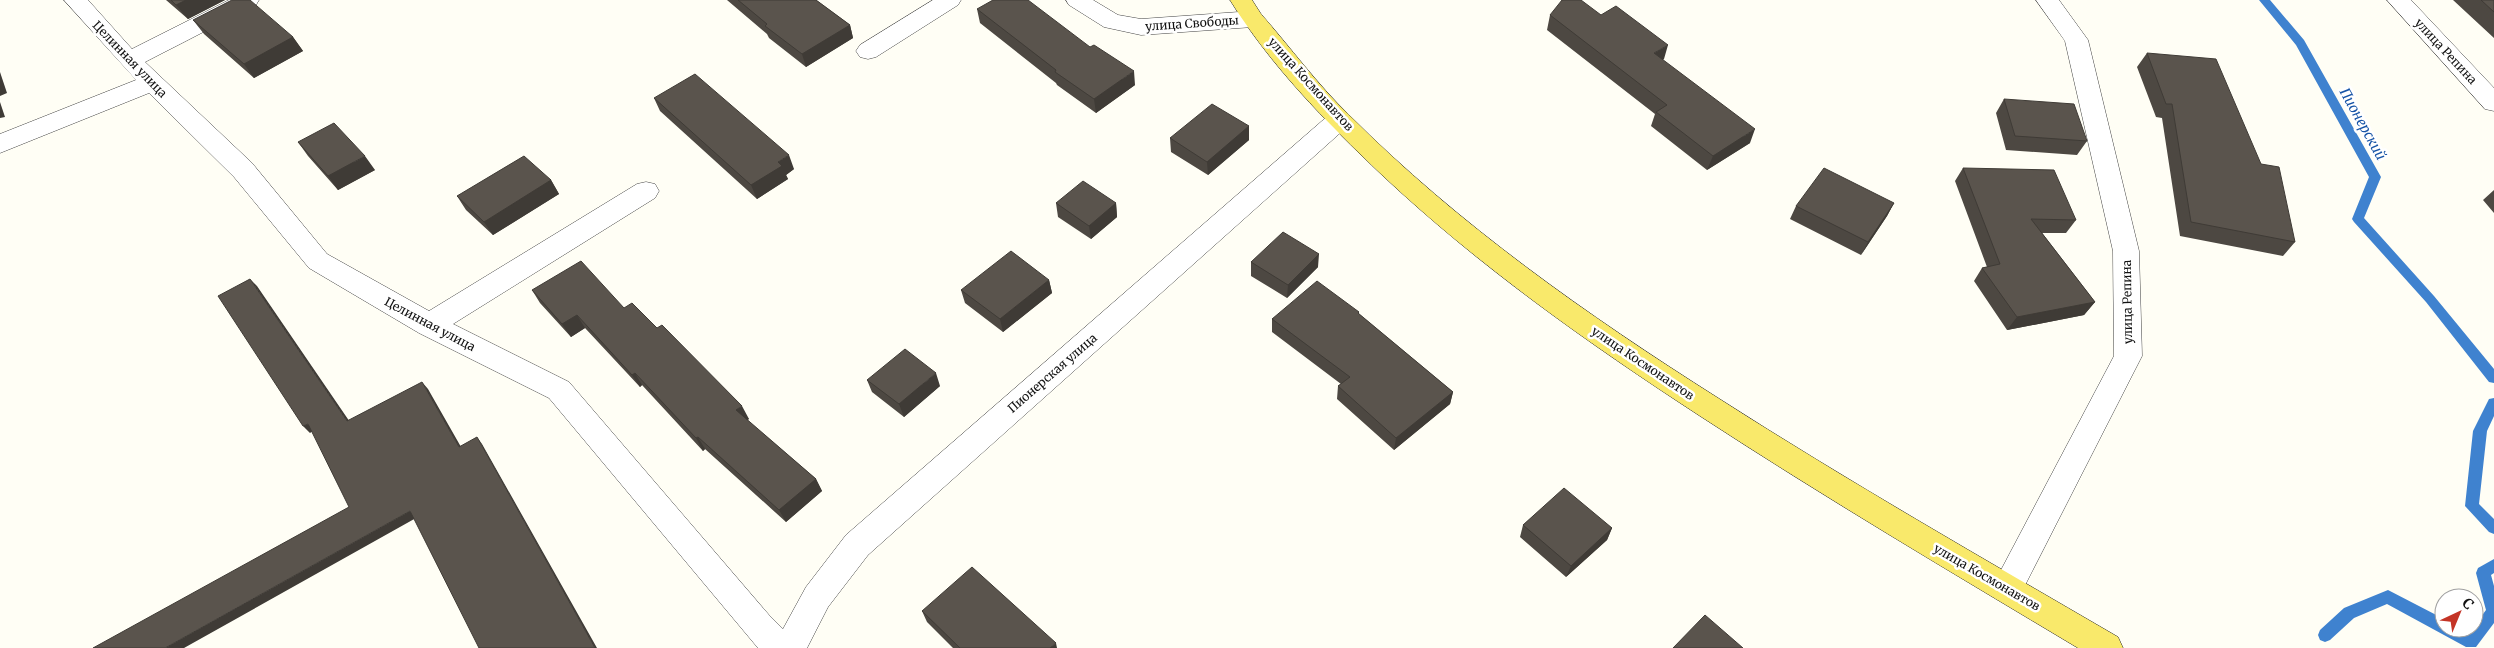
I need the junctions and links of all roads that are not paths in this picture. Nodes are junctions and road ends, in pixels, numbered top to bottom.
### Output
1 (75, 0) edge
2 (248, 0) edge
3 (950, 0) edge
4 (1078, 0) edge
5 (2047, 0) edge
6 (2398, 0) edge
7 (1247, 10) edge
8 (868, 51) dead end
9 (129, 60) junction
10 (152, 83) junction
11 (2494, 102) edge
12 (1340, 120) junction
13 (0, 144) edge
14 (646, 191) dead end
15 (429, 324) junction
16 (2007, 589) junction
17 (781, 648) edge
18 (790, 648) edge
19 (2107, 648) edge

1 - 9 street, Целинная улица
2 - 9 street
3 - 8 street
4 - 7 street, улица Свободы
5 - 16 street, улица Репина
6 - 11 street, улица Репина
7 - 12 main road, улица Космонавтов
9 - 10 street, Целинная улица
10 - 13 street
10 - 15 street, Целинная улица
12 - 16 main road, улица Космонавтов
12 - 18 street, Пионерская улица
14 - 15 street
15 - 17 street, Целинная улица
16 - 19 main road, улица Космонавтов

